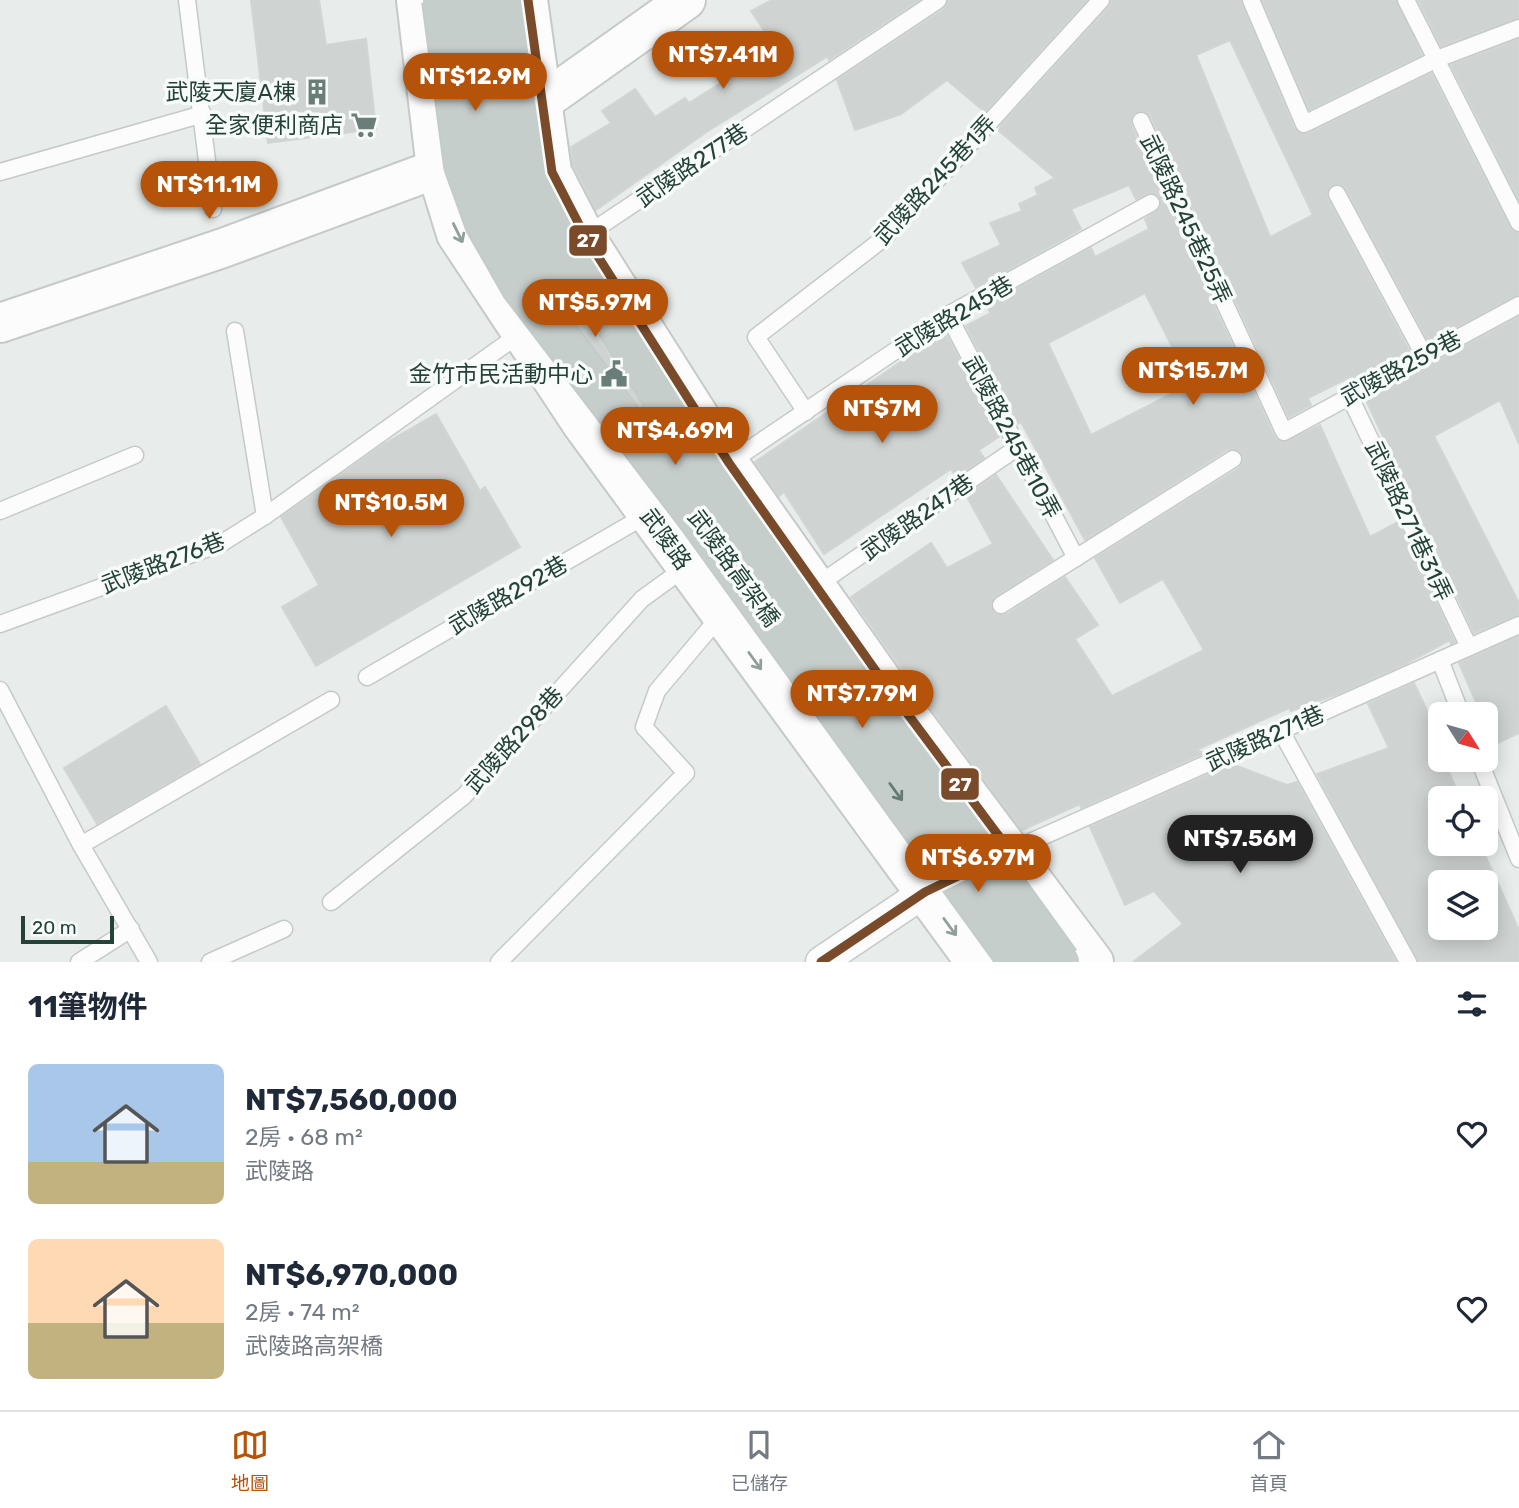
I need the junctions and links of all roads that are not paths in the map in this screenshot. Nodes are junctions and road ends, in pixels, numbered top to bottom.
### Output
1 (187, 0) edge
2 (416, 0) edge
3 (442, 0) edge
4 (475, 0) edge
5 (506, 0) edge
6 (528, 0) edge
7 (686, 0) edge
8 (938, 0) edge
9 (1101, 0) edge
10 (1251, 0) edge
11 (1406, 0) edge
12 (1519, 29) edge
13 (1437, 59) junction
14 (541, 102) junction
15 (203, 114) junction
16 (1141, 121) dead end
17 (436, 169) junction
18 (0, 172) edge
19 (1337, 194) dead end
20 (1151, 203) dead end
21 (214, 209) dead end
22 (1519, 223) edge
23 (585, 236) junction
24 (1519, 304) edge
25 (948, 316) junction
26 (0, 323) edge
27 (235, 331) dead end
28 (520, 333) junction
29 (1424, 355) junction
30 (1349, 395) junction
31 (806, 412) junction
32 (1284, 432) joint
33 (1018, 447) junction
34 (135, 454) dead end
35 (1233, 459) dead end
36 (717, 492) junction
37 (0, 511) edge
38 (648, 514) junction
39 (265, 516) junction
40 (1076, 558) junction
41 (685, 567) junction
42 (816, 586) junction
43 (1001, 605) dead end
44 (721, 615) junction
45 (0, 624) edge
46 (1519, 625) edge
47 (1469, 647) junction
48 (1440, 660) junction
49 (367, 677) dead end
50 (0, 690) edge
51 (331, 700) dead end
52 (1456, 702) edge
53 (16, 719) junction
54 (914, 723) junction
55 (0, 727) edge
56 (1281, 731) junction
57 (1484, 772) edge
58 (841, 777) junction
59 (81, 845) junction
60 (1010, 851) junction
61 (1519, 859) edge
62 (925, 892) junction
63 (331, 901) dead end
64 (131, 929) junction
65 (284, 929) dead end
66 (79, 962) edge
67 (149, 962) edge
68 (210, 962) edge
69 (499, 962) edge
70 (821, 962) edge
71 (975, 962) edge
72 (1019, 962) edge
73 (1060, 962) edge
74 (1094, 962) edge
75 (1408, 962) edge

1 - 15 lane
2 - 17 street, 武陵路
3 - 36 highway, 武陵路高架橋, bridge
4 - 36 highway, bridge
5 - 36 highway, 武陵路高架橋, bridge
6 - 14 street
7 - 14 street
8 - 23 lane, 武陵路277巷
9 - 31 lane, 武陵路245巷1弄
10 - 13 lane
11 - 13 lane
12 - 13 lane
13 - 22 lane
14 - 17 street
14 - 23 street
15 - 18 lane
15 - 21 lane
16 - 32 lane, 武陵路245巷25弄
17 - 26 street
17 -> 28 street, 武陵路
19 - 29 lane
20 - 25 lane, 武陵路245巷
23 - 36 street
24 - 29 lane, 武陵路259巷
25 - 31 lane, 武陵路245巷
25 - 33 lane, 武陵路245巷10弄
27 - 39 lane
28 - 38 street, 武陵路
28 - 39 lane, 武陵路276巷
29 - 30 lane, 武陵路259巷
30 - 32 lane, 武陵路259巷
30 - 47 lane, 武陵路271巷31弄
31 - 36 lane, 武陵路245巷
33 - 40 lane, 武陵路245巷10弄
33 - 42 lane, 武陵路247巷
34 - 37 lane
35 - 40 lane
36 - 38 street
36 - 42 street
36 -> 72 highway, 武陵路高架橋, bridge
36 - 73 highway, 武陵路高架橋, bridge
38 - 41 street, 武陵路
38 - 49 lane, 武陵路292巷
39 - 45 lane, 武陵路276巷
40 - 43 lane
41 - 44 street, 武陵路
41 - 63 lane, 武陵路298巷
42 - 54 street
44 -> 58 street, 武陵路
44 - 69 lane
46 - 47 lane, 武陵路271巷
47 - 48 lane, 武陵路271巷
48 - 52 lane
48 - 56 lane, 武陵路271巷
50 - 53 lane
51 - 59 lane
53 - 55 lane
53 - 59 lane
54 - 58 street
54 - 60 street
56 - 60 lane, 武陵路271巷
56 - 75 lane
57 - 61 lane
58 - 62 street, 武陵路
59 - 64 lane
60 - 62 street
60 - 74 street
62 - 70 street
62 -> 71 street, 武陵路
64 - 66 lane
64 - 67 lane
65 - 68 lane

